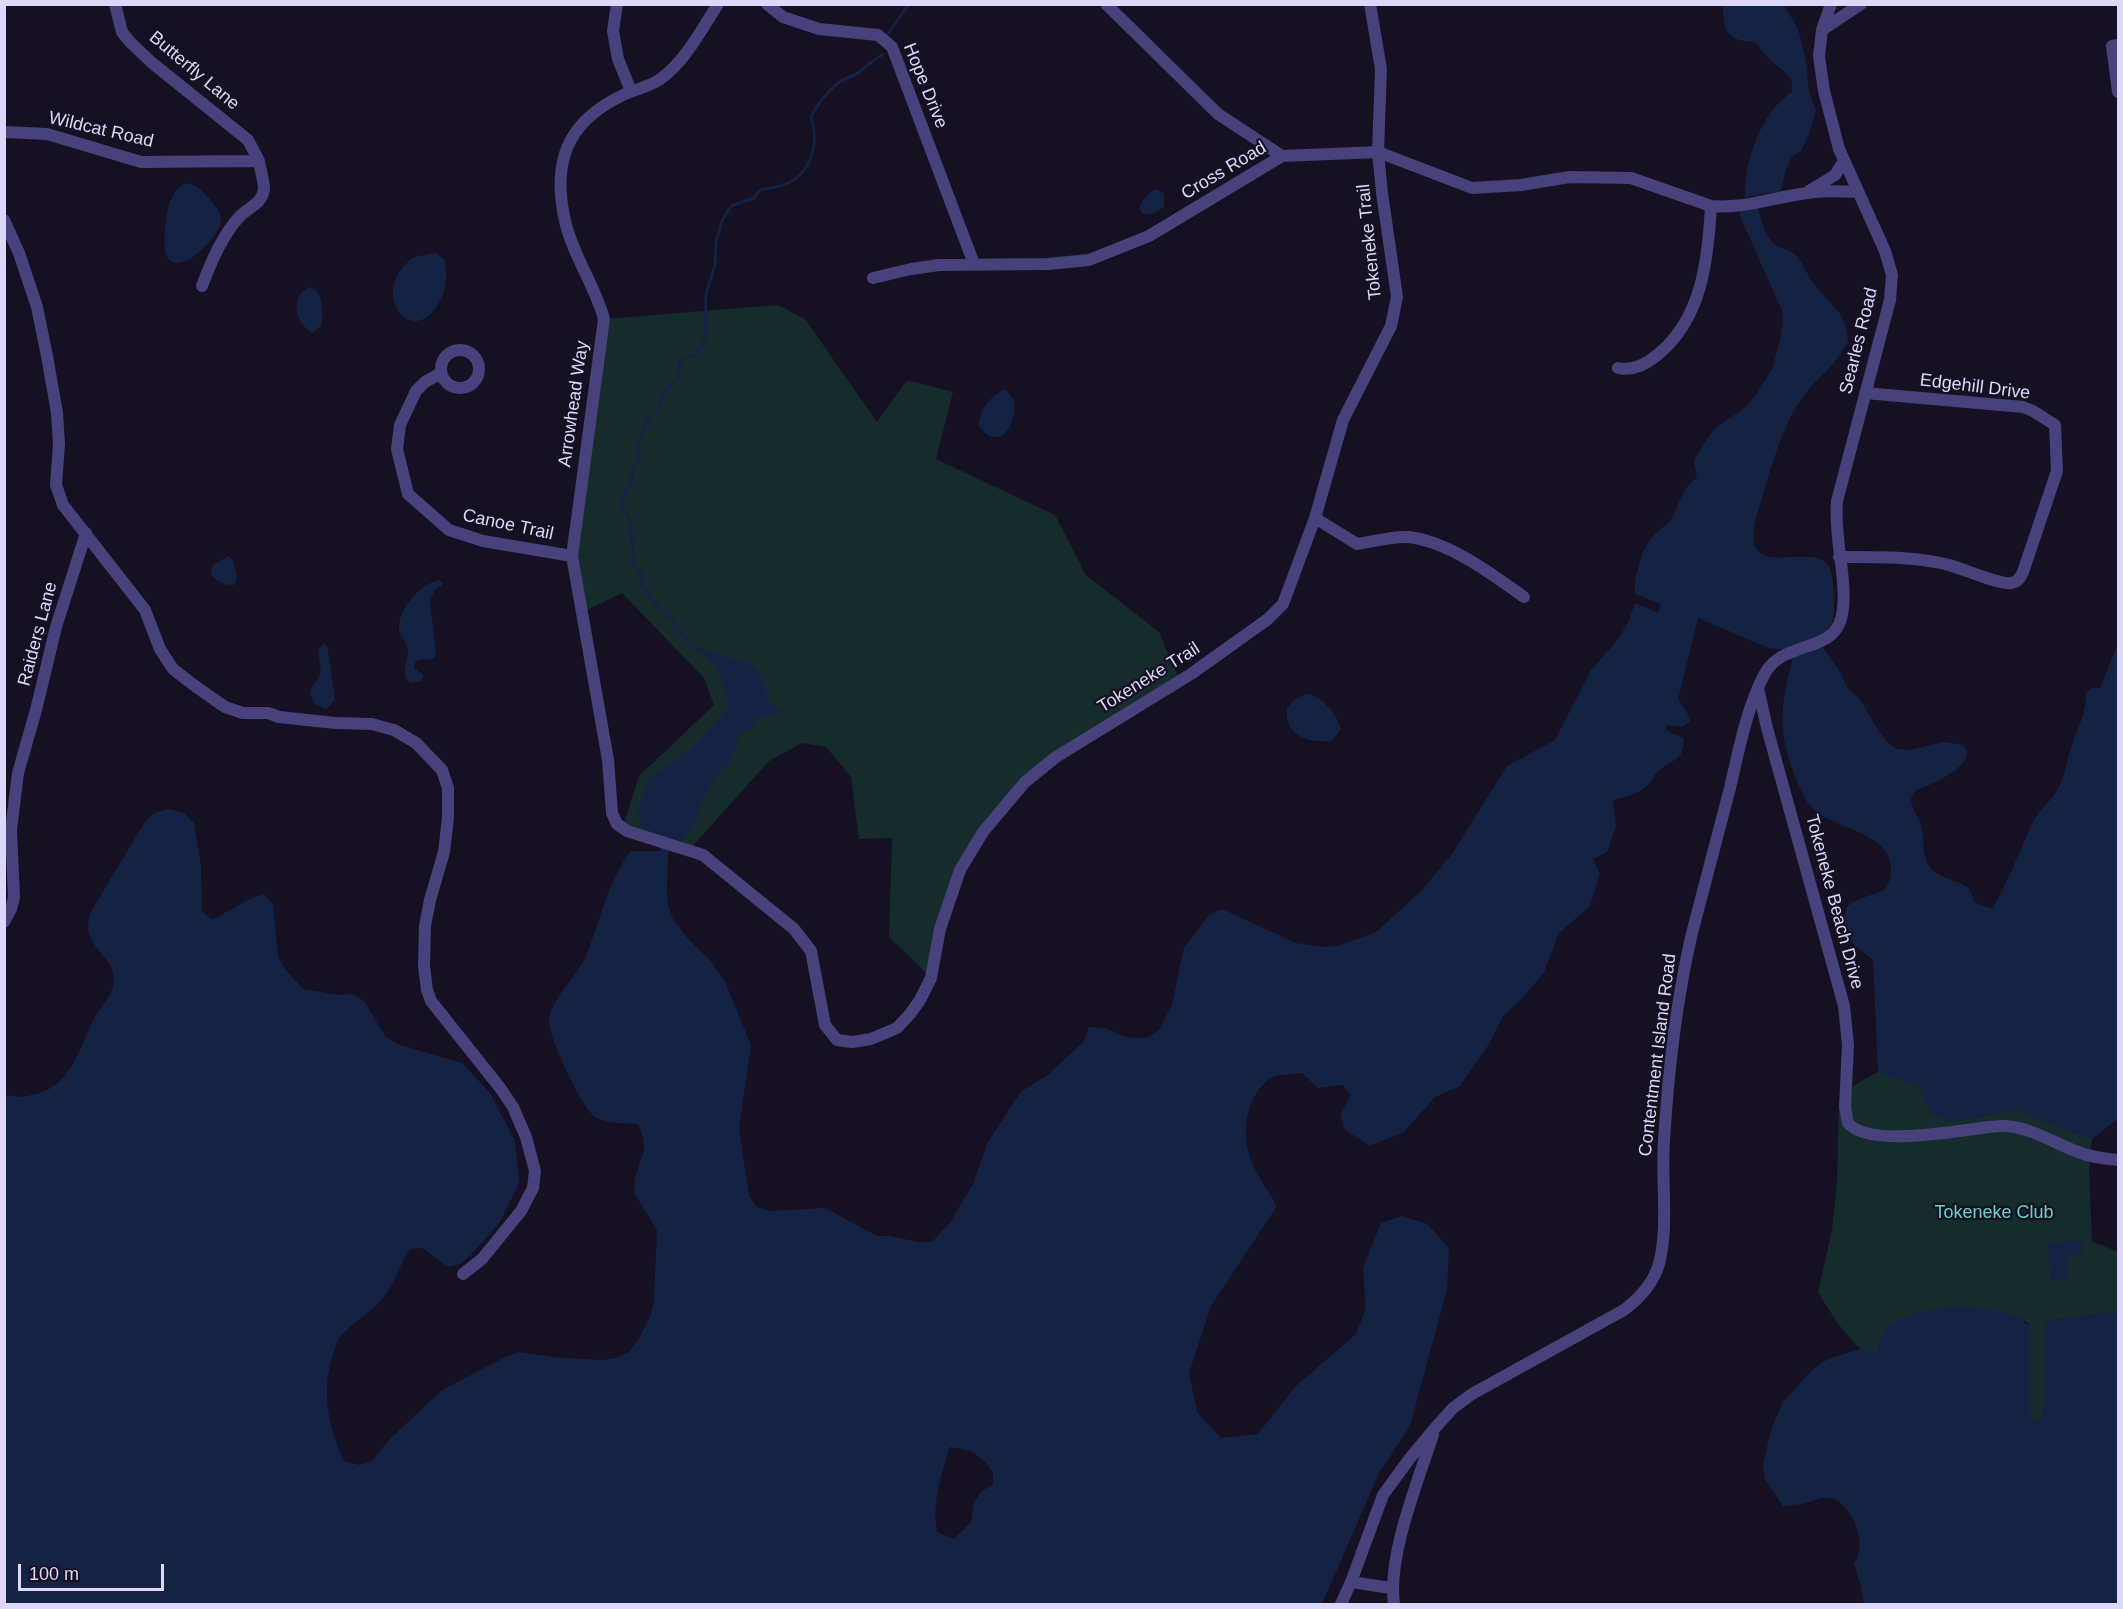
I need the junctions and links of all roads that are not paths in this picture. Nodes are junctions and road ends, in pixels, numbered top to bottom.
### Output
1 (116, 4) edge
2 (617, 4) edge
3 (718, 4) edge
4 (767, 4) edge
5 (1106, 4) edge
6 (1370, 4) edge
7 (1831, 4) edge
8 (1861, 4) edge
9 (1822, 30) junction
10 (2118, 45) edge
11 (631, 91) junction
12 (2118, 92) edge
13 (4, 132) edge
14 (1378, 152) junction
15 (1282, 156) junction
16 (259, 161) junction
17 (1844, 161) junction
18 (1858, 192) junction
19 (1806, 193) junction
20 (1711, 206) junction
21 (4, 220) edge
22 (974, 264) junction
23 (873, 278) dead end
24 (202, 286) dead end
25 (1618, 368) dead end
26 (441, 373) dead end
27 (1865, 393) junction
28 (1315, 518) junction
29 (86, 533) junction
30 (572, 556) junction
31 (1839, 557) junction
32 (1524, 597) dead end
33 (1778, 658) joint
34 (1758, 688) junction
35 (672, 846) joint
36 (4, 922) edge
37 (2118, 1160) edge
38 (463, 1274) dead end
39 (1435, 1428) junction
40 (1352, 1582) junction
41 (1391, 1588) junction
42 (1341, 1605) edge
43 (1394, 1605) edge

1 - 16 street, Butterfly Lane
2 - 11 street
3 - 11 street, Arrowhead Way
4 - 22 street, Hope Drive
5 - 15 street
6 - 14 street, Tokeneke Trail
7 - 9 street, Searles Road
8 - 9 street
9 - 17 street, Searles Road
10 - 12 street
11 - 30 street, Arrowhead Way
13 - 16 street, Wildcat Road
14 - 15 street, Cross Road
14 - 20 street, Cross Road
14 - 28 street, Tokeneke Trail
15 - 22 street, Cross Road
16 - 24 street
17 - 18 street, Searles Road
17 - 19 street, Cross Road
18 - 19 street, Cross Road
18 - 27 street, Searles Road
19 - 20 street, Cross Road
20 - 25 street
21 - 29 street
22 - 23 street, Cross Road
26 - 30 street, Canoe Trail
27 - 31 street, Searles Road
27 - 31 street, Edgehill Drive
28 - 32 street
28 - 35 street, Tokeneke Trail
29 - 36 street, Raiders Lane
29 - 38 street
30 - 35 street, Arrowhead Way
31 - 33 street, Searles Road
33 - 34 street, Contentment Island Road
34 - 37 street, Tokeneke Beach Drive
34 - 39 street, Contentment Island Road
39 - 40 street, Contentment Island Road
39 - 41 street
40 - 41 street
40 - 42 street, Contentment Island Road
41 - 43 street

